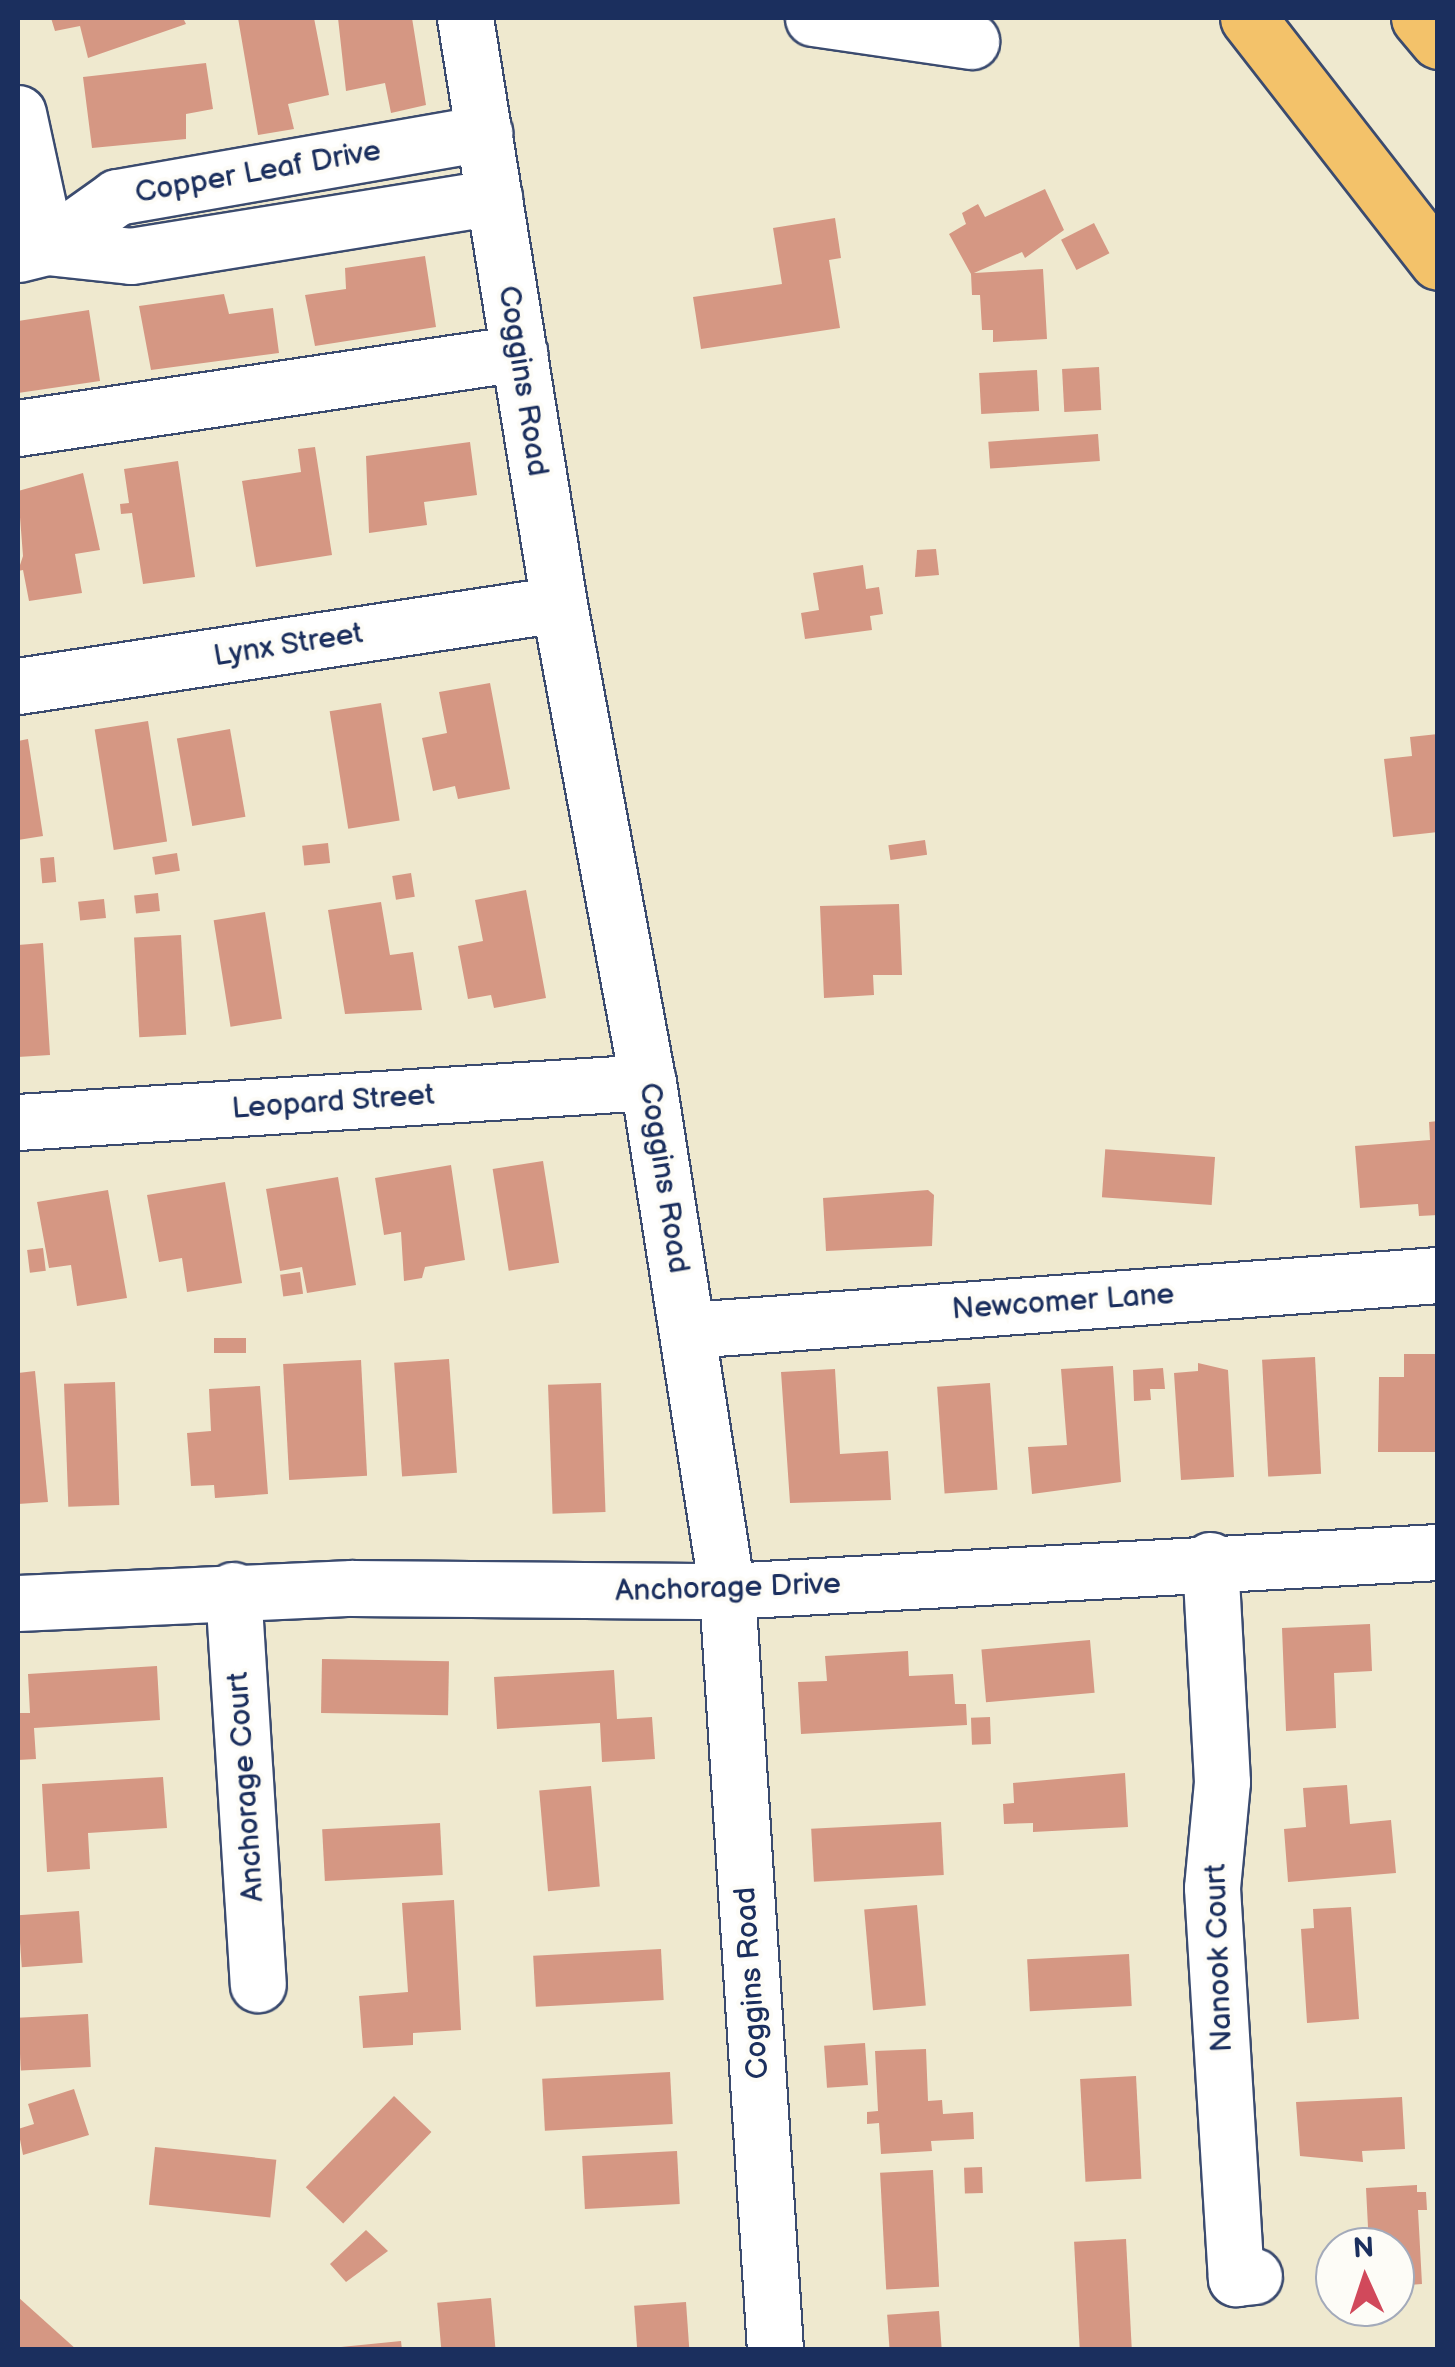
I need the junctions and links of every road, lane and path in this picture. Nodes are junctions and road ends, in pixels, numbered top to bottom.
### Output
1 (465, 18) edge
2 (813, 18) edge
3 (1248, 18) edge
4 (1419, 18) edge
5 (971, 41) dead end
6 (1438, 41) edge
7 (18, 113) edge
8 (484, 133) junction
9 (494, 197) junction
10 (32, 251) edge
11 (1438, 262) edge
12 (518, 353) junction
13 (18, 428) edge
14 (559, 604) junction
15 (18, 686) edge
16 (648, 1082) junction
17 (18, 1122) edge
18 (1438, 1275) edge
19 (688, 1330) junction
20 (1438, 1552) edge
21 (1210, 1560) junction
22 (233, 1590) junction
23 (727, 1591) junction
24 (18, 1603) edge
25 (258, 1984) dead end
26 (1254, 2276) dead end
27 (774, 2350) edge

1 - 8 street, Coggins Road
2 - 5 street
3 - 11 highway
4 - 6 highway
7 - 10 street
8 - 9 street, Coggins Road
8 - 10 street, Copper Leaf Drive
9 - 10 street, Copper Leaf Drive
9 - 12 street, Coggins Road
12 - 13 street
12 - 14 street, Coggins Road
14 - 15 street, Lynx Street
14 - 16 street, Coggins Road
16 - 17 street, Leopard Street
16 - 19 street, Coggins Road
18 - 19 street, Newcomer Lane
19 - 23 street, Coggins Road
20 - 21 street, Anchorage Drive
21 - 23 street, Anchorage Drive
21 - 26 street, Nanook Court
22 - 23 street, Anchorage Drive
22 - 24 street, Anchorage Drive
22 - 25 street, Anchorage Court
23 - 27 street, Coggins Road

